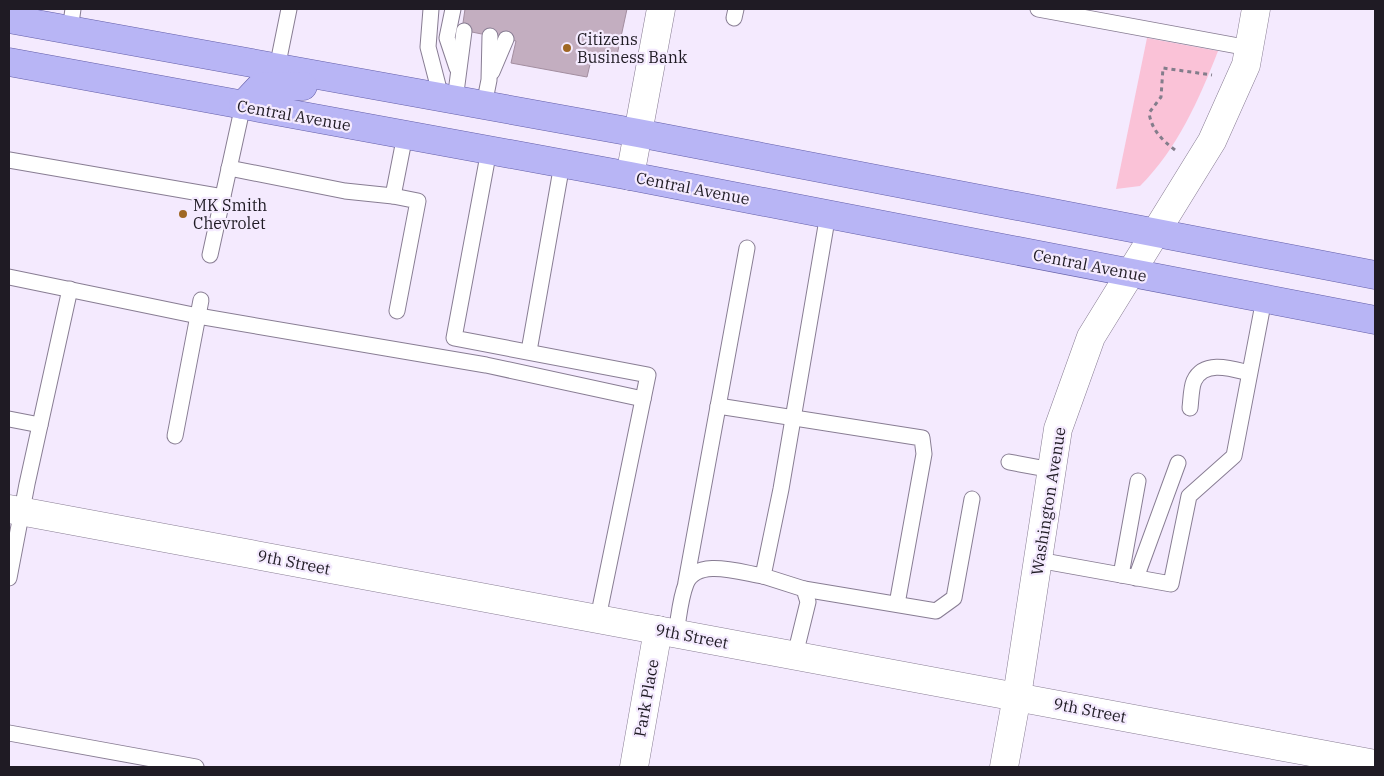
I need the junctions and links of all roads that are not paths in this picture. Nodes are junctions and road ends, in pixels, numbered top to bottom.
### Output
1 (289, 9) edge
2 (431, 9) edge
3 (453, 9) edge
4 (661, 9) edge
5 (1038, 9) edge
6 (1256, 9) edge
7 (9, 19) edge
8 (72, 19) edge
9 (469, 32) dead end
10 (490, 36) dead end
11 (506, 39) dead end
12 (1249, 48) junction
13 (9, 62) edge
14 (277, 68) junction
15 (459, 73) junction
16 (352, 80) junction
17 (487, 92) junction
18 (448, 99) junction
19 (243, 105) junction
20 (638, 134) junction
21 (405, 135) junction
22 (489, 150) junction
23 (9, 160) edge
24 (562, 164) junction
25 (229, 168) junction
26 (630, 176) junction
27 (392, 196) junction
28 (223, 197) junction
29 (828, 214) junction
30 (1157, 232) junction
31 (747, 248) dead end
32 (210, 255) dead end
33 (1129, 273) junction
34 (1375, 275) edge
35 (9, 277) edge
36 (70, 289) junction
37 (1264, 299) junction
38 (201, 300) dead end
39 (397, 312) dead end
40 (198, 316) junction
41 (1375, 320) edge
42 (529, 351) junction
43 (1249, 373) junction
44 (643, 398) junction
45 (718, 406) junction
46 (1190, 408) dead end
47 (794, 418) junction
48 (9, 419) edge
49 (40, 425) junction
50 (175, 436) dead end
51 (1009, 462) dead end
52 (1178, 462) dead end
53 (1052, 470) junction
54 (1138, 481) dead end
55 (972, 499) dead end
56 (15, 510) edge
57 (1038, 560) junction
58 (1121, 575) junction
59 (763, 576) junction
60 (9, 578) edge
61 (1136, 578) junction
62 (686, 582) junction
63 (804, 589) junction
64 (896, 604) junction
65 (598, 618) junction
66 (667, 631) junction
67 (795, 655) junction
68 (1017, 696) junction
69 (9, 732) edge
70 (1375, 764) edge
71 (196, 767) edge
72 (634, 767) edge
73 (1004, 767) edge

1 - 14 lane
2 - 18 lane
3 - 15 lane
4 - 20 street
5 - 12 lane
6 - 12 street, Washington Avenue
7 - 8 main road
8 - 14 main road
9 - 15 lane
10 - 17 lane
11 - 17 lane
12 - 30 street, Washington Avenue
13 - 19 main road, Central Avenue
14 - 16 main road
15 - 18 lane
16 - 18 main road
16 - 19 main road
17 - 18 main road
17 - 20 main road
19 - 21 main road, Central Avenue
19 - 25 lane
20 - 26 street
20 - 30 main road
21 - 22 main road, Central Avenue
21 - 27 lane
22 - 24 main road, Central Avenue
22 - 42 lane
23 - 28 lane
24 - 26 main road, Central Avenue
24 - 42 lane
25 - 27 lane
25 - 28 lane
26 - 29 main road, Central Avenue
27 - 39 lane
28 - 32 lane
29 - 33 main road, Central Avenue
29 - 47 lane
30 - 33 street, Washington Avenue
30 - 34 main road
31 - 45 lane
33 - 37 main road, Central Avenue
33 - 53 street, Washington Avenue
35 - 36 lane
36 - 40 lane
36 - 49 lane
37 - 41 main road, Central Avenue
37 - 43 lane
38 - 40 lane
40 - 44 lane
40 - 50 lane
42 - 44 lane
43 - 46 lane
43 - 61 lane
44 - 65 lane
45 - 47 lane
45 - 62 lane
47 - 59 lane
47 - 64 lane
48 - 49 lane
49 - 56 lane
51 - 53 lane
52 - 61 lane
53 - 57 street, Washington Avenue
54 - 58 lane
55 - 64 lane
56 - 60 lane
56 - 65 street, 9th Street
57 - 58 lane
57 - 68 street, Washington Avenue
58 - 61 lane
59 - 62 lane
59 - 63 lane
62 - 66 lane
63 - 64 lane
63 - 67 lane
65 - 66 street, 9th Street
66 - 67 street, 9th Street
66 - 72 street, Park Place
67 - 68 street, 9th Street
68 - 70 street, 9th Street
68 - 73 street, Washington Avenue
69 - 71 lane

